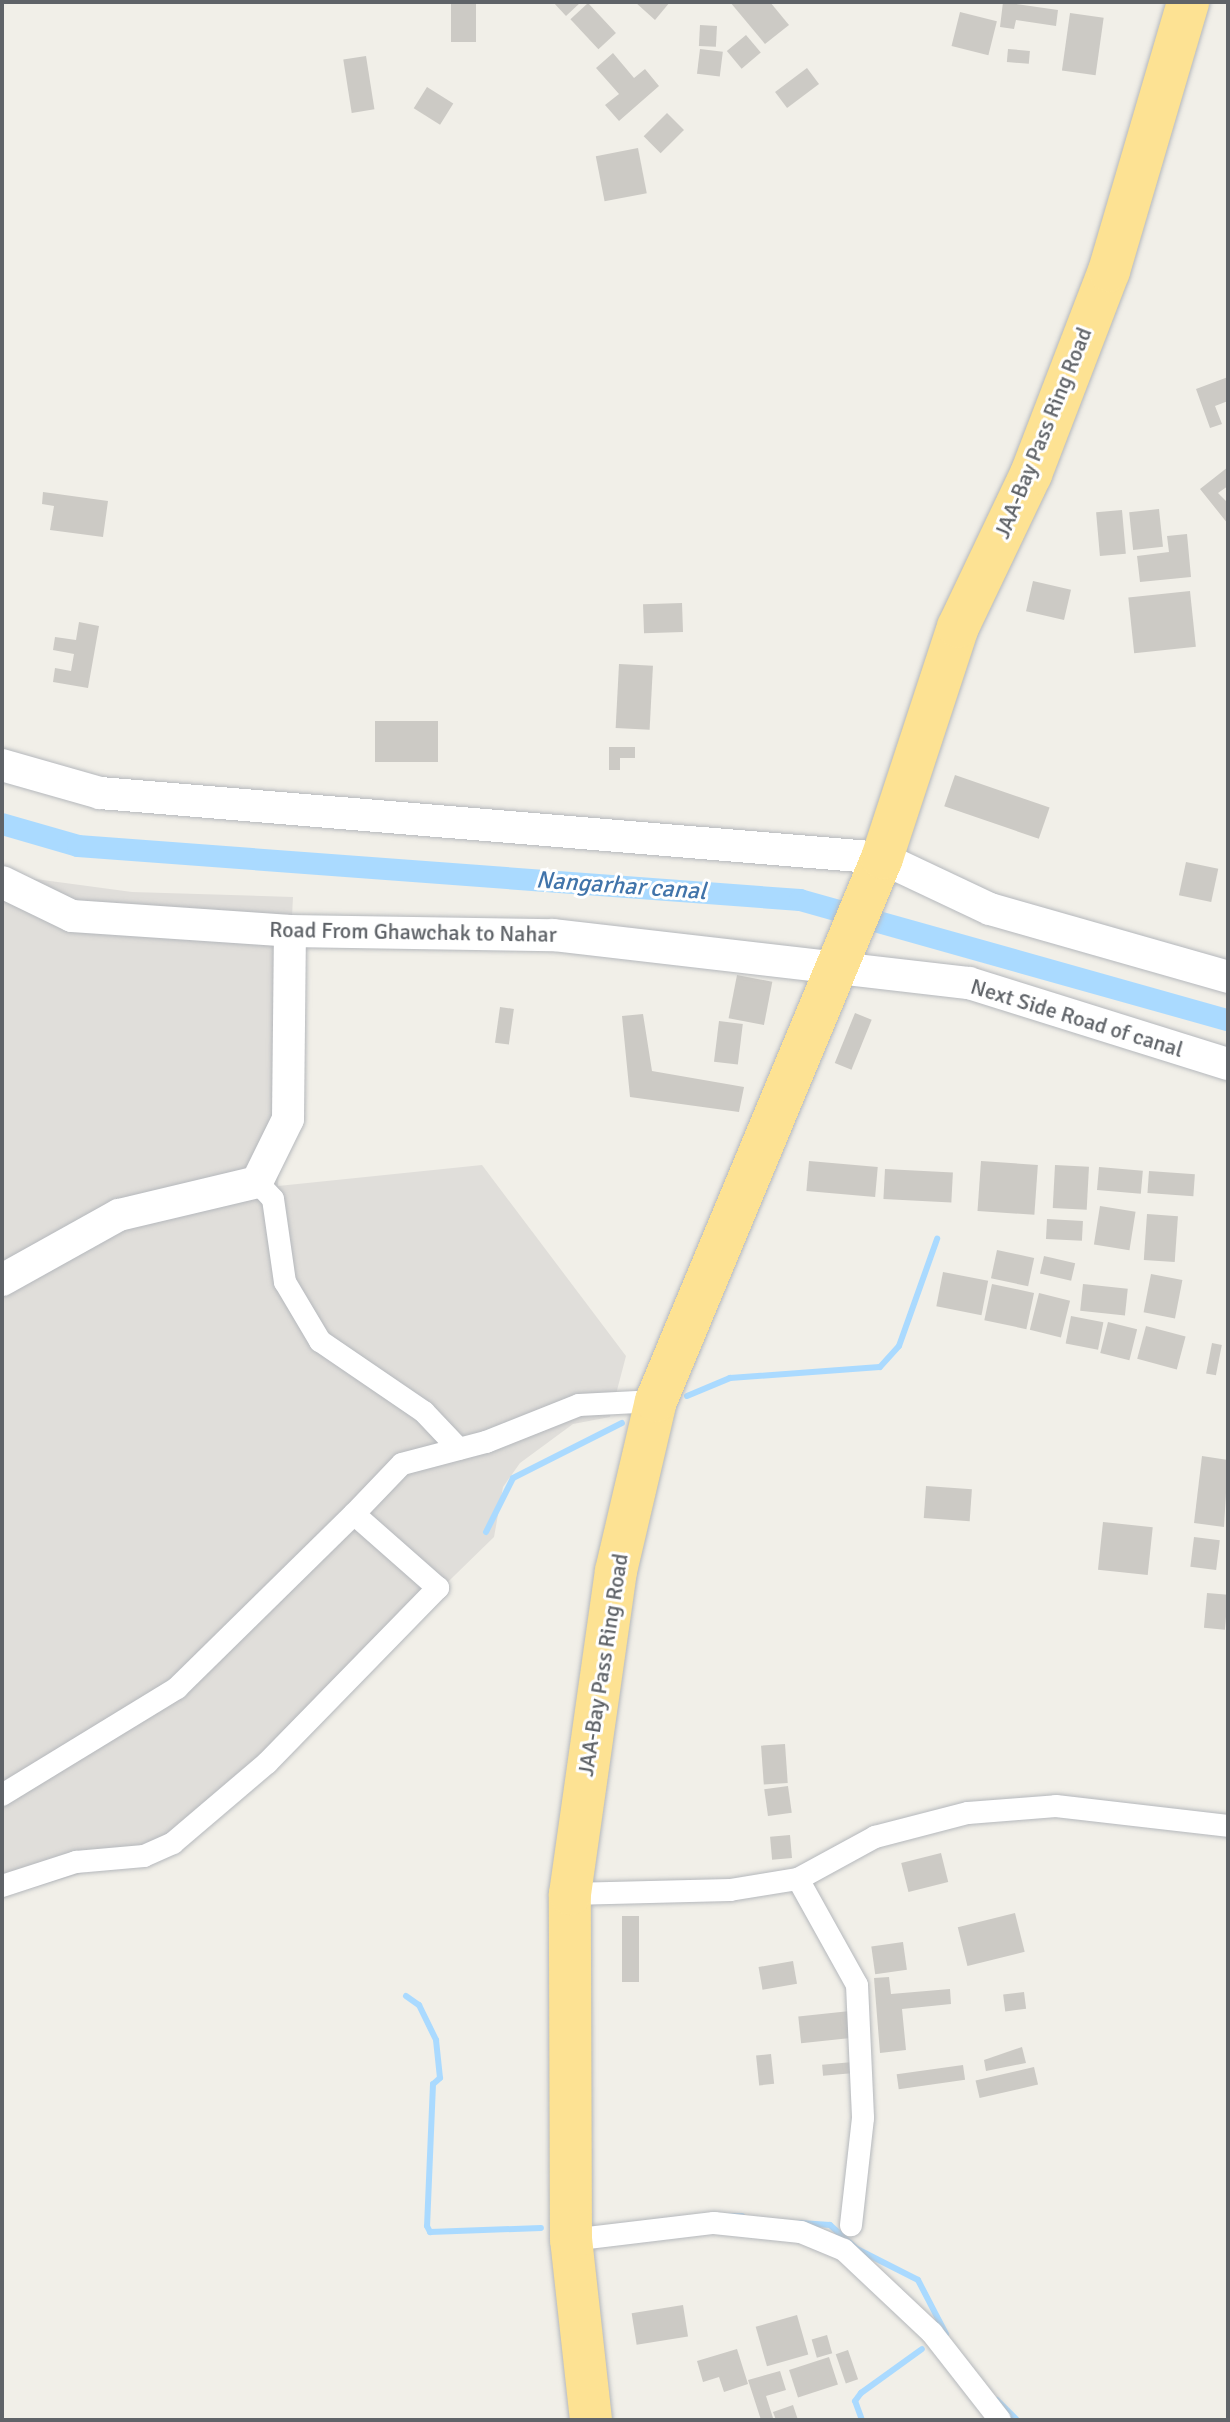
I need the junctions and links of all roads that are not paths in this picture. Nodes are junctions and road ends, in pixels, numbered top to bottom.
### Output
1 (1188, 2) edge
2 (2, 765) edge
3 (882, 858) junction
4 (2, 882) edge
5 (290, 931) junction
6 (836, 960) junction
7 (1228, 977) edge
8 (1228, 1064) edge
9 (257, 1182) junction
10 (2, 1280) edge
11 (656, 1401) junction
12 (459, 1449) junction
13 (354, 1514) junction
14 (2, 1795) edge
15 (1228, 1826) edge
16 (798, 1879) junction
17 (2, 1886) edge
18 (570, 1894) junction
19 (851, 2225) dead end
20 (571, 2240) junction
21 (591, 2420) edge
22 (1000, 2420) edge

1 - 3 highway, JAA-Bay Pass Ring Road
2 - 3 street
3 - 6 highway, JAA-Bay Pass Ring Road
3 - 7 street
4 - 5 street, Road From Ghawchak to Nahar
5 - 6 street, Road From Ghawchak to Nahar
5 - 9 street
6 - 8 street, Next Side Road of canal
6 - 11 highway, JAA-Bay Pass Ring Road
9 - 10 street
9 - 12 street
11 - 12 street
11 - 18 highway, JAA-Bay Pass Ring Road
12 - 13 street
13 - 14 street
13 - 17 street
15 - 16 street
16 - 18 street
16 - 19 street
18 - 20 highway, JAA-Bay Pass Ring Road
20 - 21 highway, JAA-Bay Pass Ring Road
20 - 22 street

